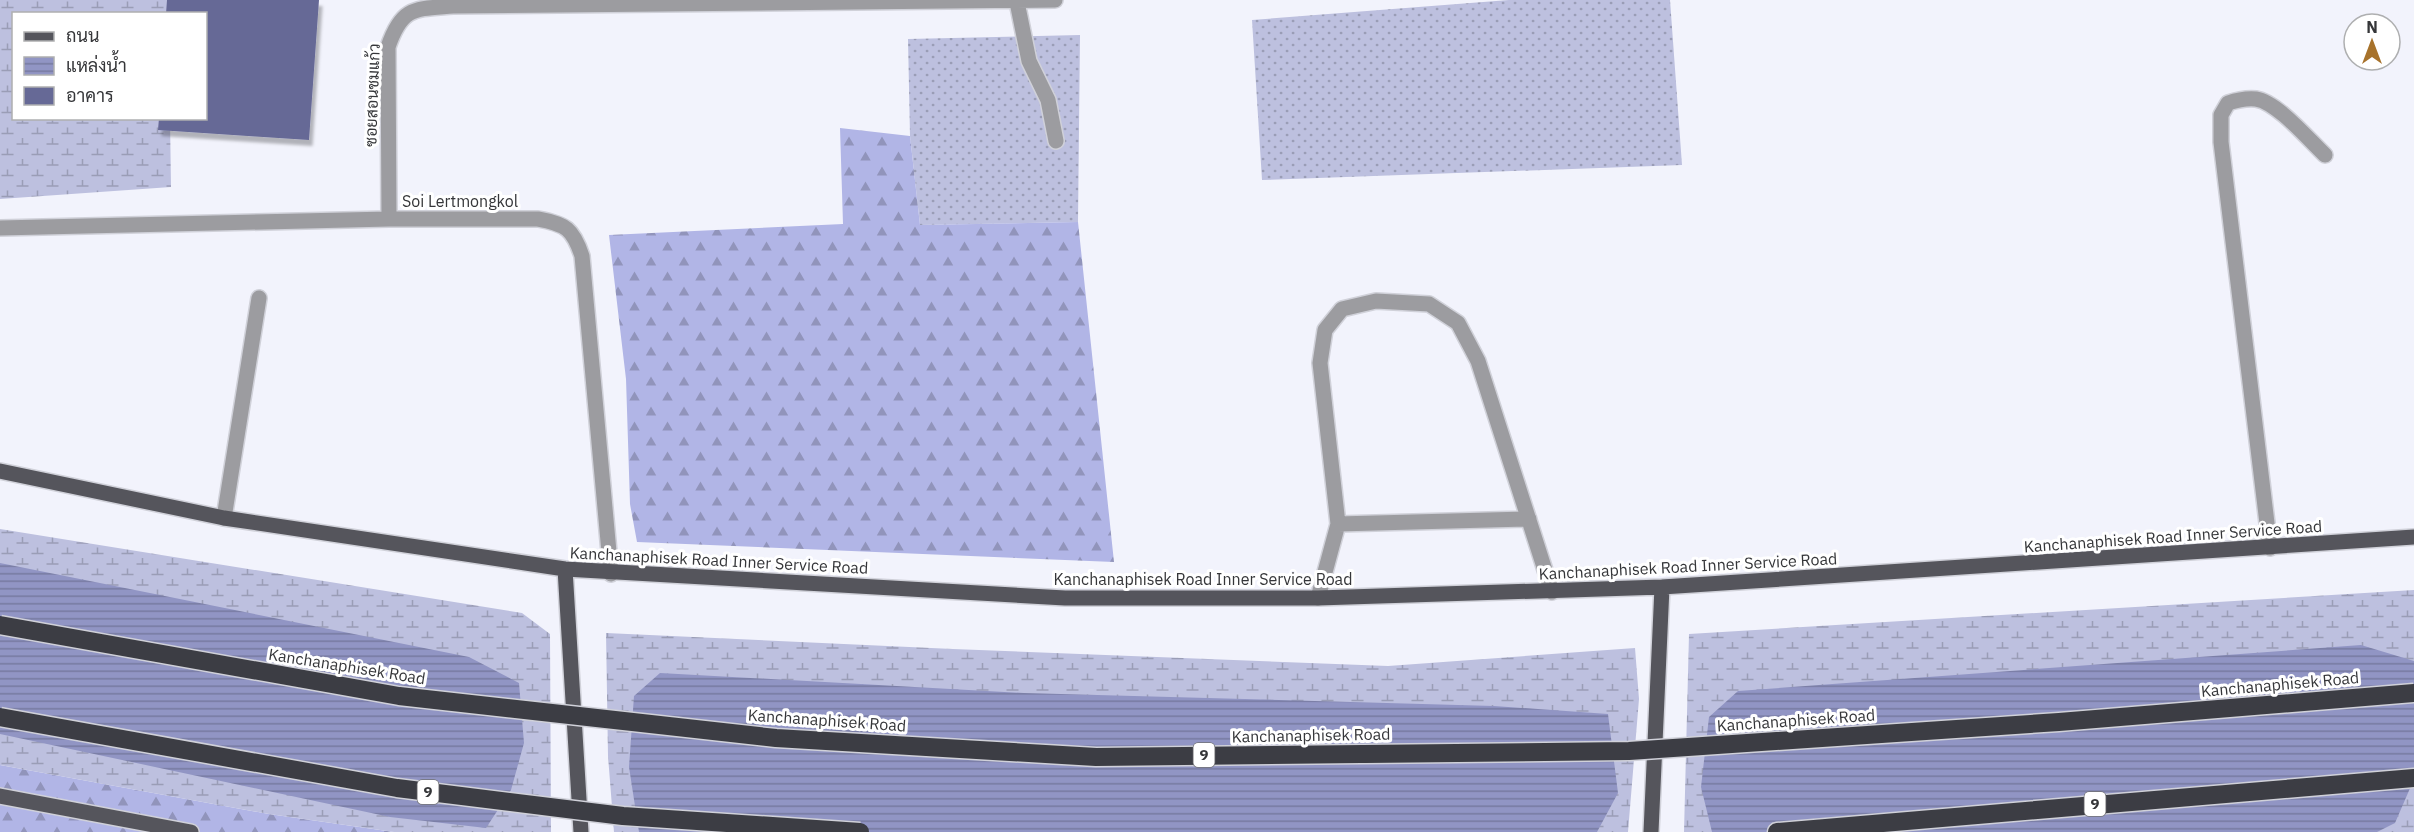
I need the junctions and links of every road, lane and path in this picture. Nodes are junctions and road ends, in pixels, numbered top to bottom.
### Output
1 (1055, 0) edge
2 (878, 2) edge
3 (1017, 2) junction
4 (1056, 141) dead end
5 (2325, 155) dead end
6 (389, 219) junction
7 (0, 228) edge
8 (259, 298) dead end
9 (0, 471) edge
10 (224, 518) junction
11 (1529, 519) junction
12 (1338, 524) junction
13 (2414, 537) edge
14 (2270, 548) junction
15 (564, 569) junction
16 (611, 574) junction
17 (1662, 587) junction
18 (1552, 592) junction
19 (1318, 598) junction
20 (0, 625) edge
21 (2414, 693) edge
22 (0, 717) edge
23 (2414, 778) edge
24 (0, 796) edge
25 (192, 832) edge
26 (581, 832) edge
27 (860, 832) edge
28 (1651, 832) edge
29 (1777, 832) edge

1 - 3 street, ซอยสอนชมแก้ว
2 - 3 street, ซอยสอนชมแก้ว
2 - 6 street, ซอยสอนชมแก้ว
3 - 4 street
5 - 14 street
6 - 7 street, Soi Lertmongkol
6 - 16 street, Soi Lertmongkol
8 - 10 street
9 - 10 main road, Kanchanaphisek Road Inner Service Road
10 - 15 main road, Kanchanaphisek Road Inner Service Road
11 - 12 street
11 - 12 street
11 - 18 street
12 - 19 street
13 - 14 main road, Kanchanaphisek Road Inner Service Road
14 - 17 main road, Kanchanaphisek Road Inner Service Road
15 - 16 main road, Kanchanaphisek Road Inner Service Road
15 - 26 main road
16 - 19 main road, Kanchanaphisek Road Inner Service Road
17 - 18 main road, Kanchanaphisek Road Inner Service Road
17 - 28 main road
18 - 19 main road, Kanchanaphisek Road Inner Service Road
20 - 21 highway, Kanchanaphisek Road / 9, bridge
22 - 27 highway, 9, bridge
23 - 29 highway, 9
24 - 25 main road

